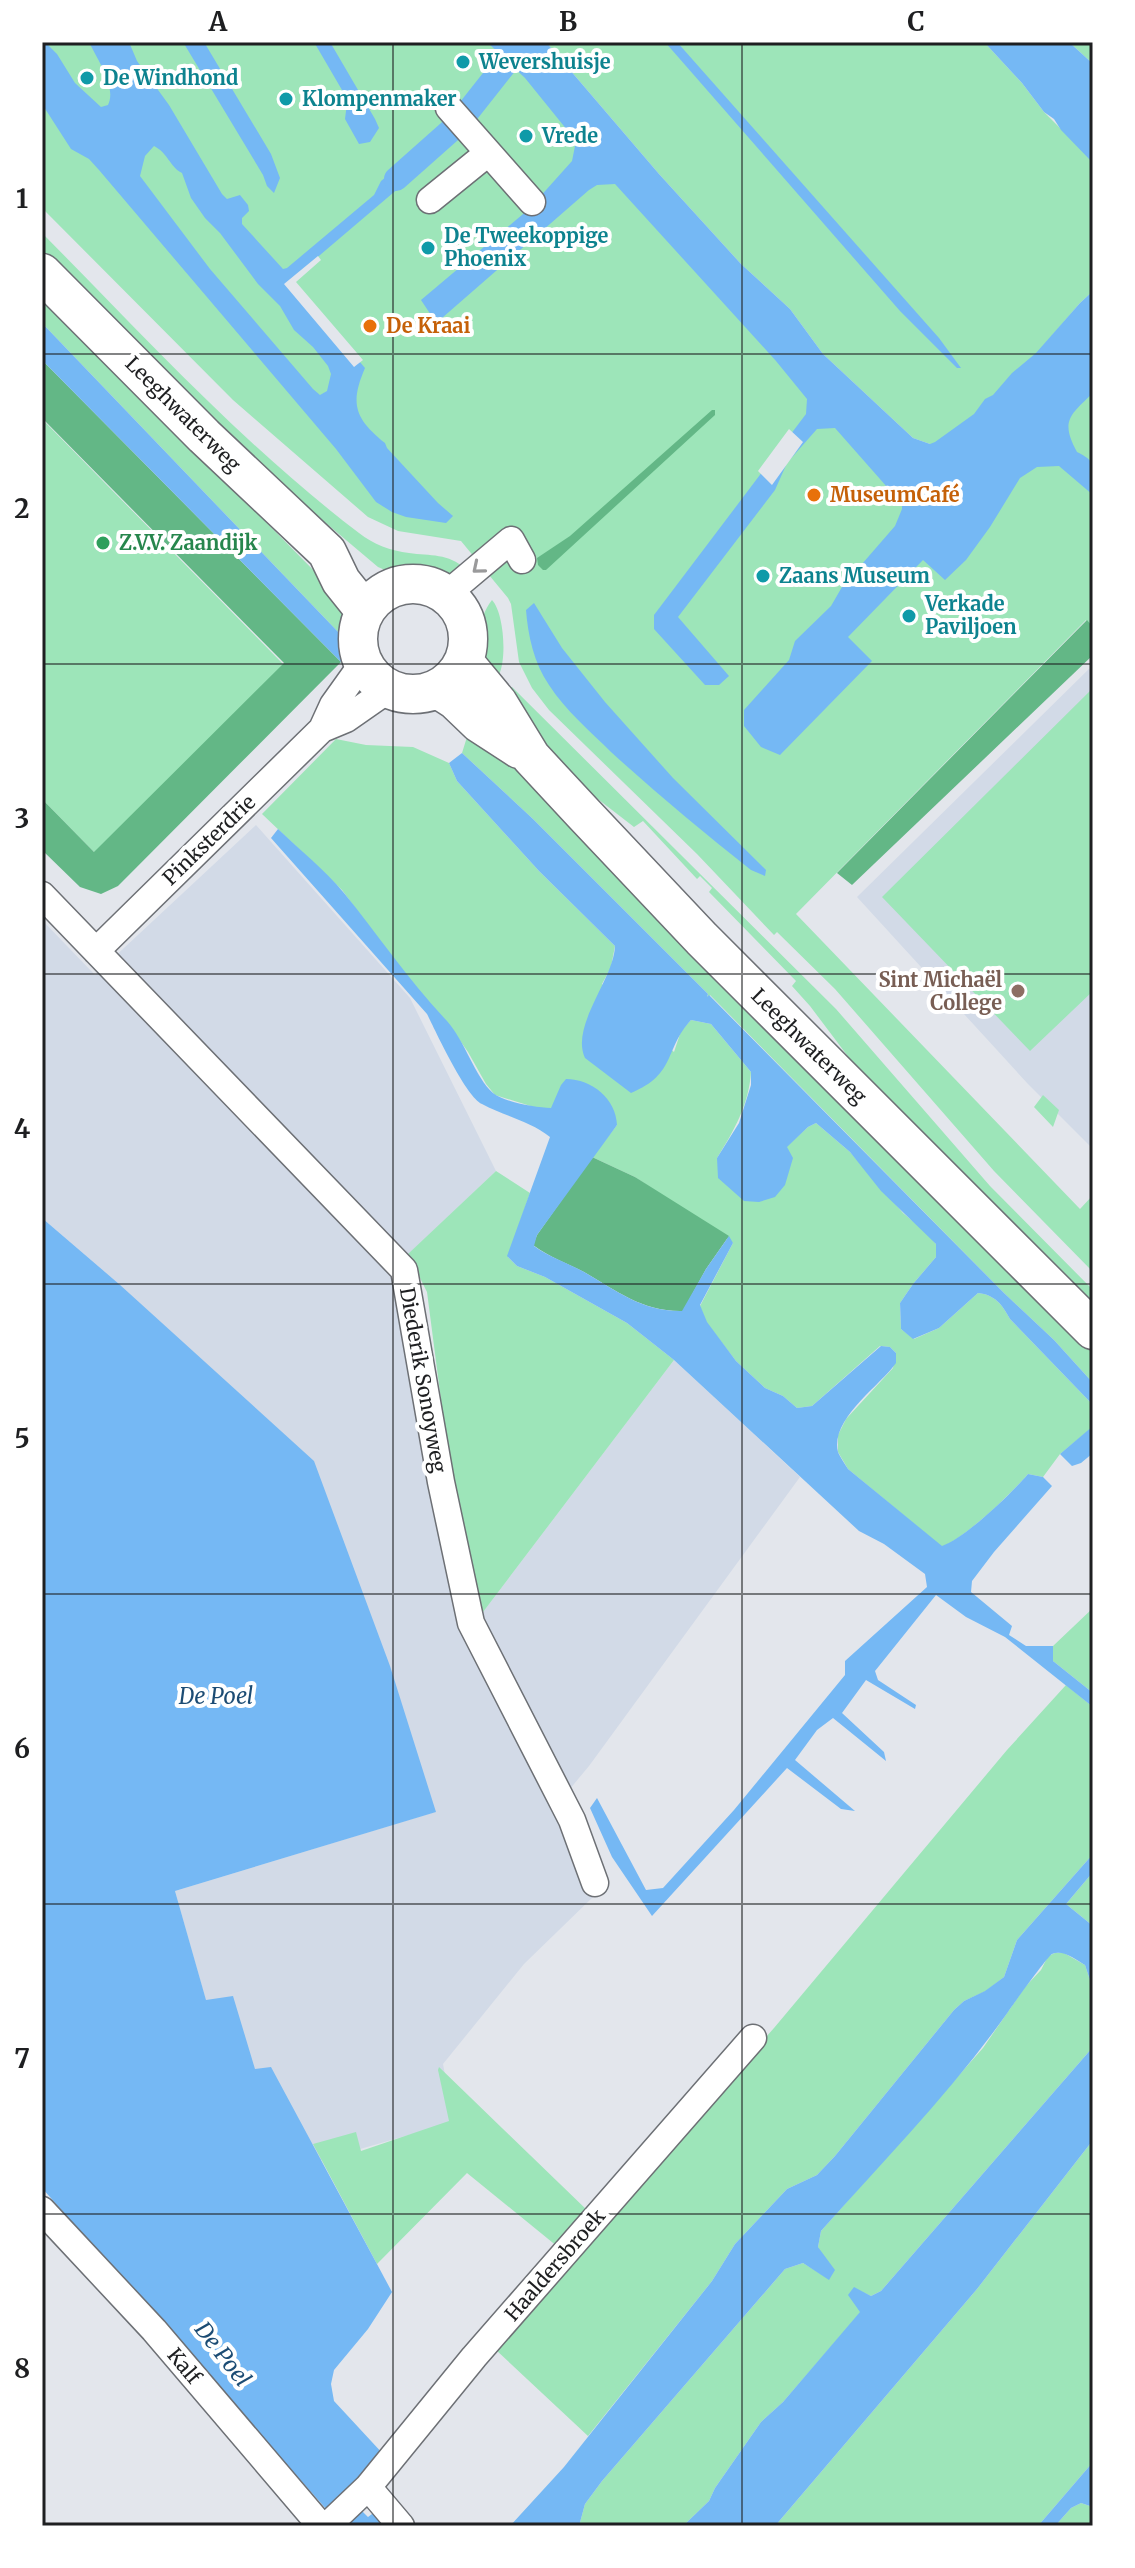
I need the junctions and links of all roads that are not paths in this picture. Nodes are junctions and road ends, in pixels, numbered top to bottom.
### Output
1 (449, 108) dead end
2 (479, 143) junction
3 (430, 200) dead end
4 (532, 202) dead end
5 (42, 273) edge
6 (517, 550) dead end
7 (444, 592) junction
8 (378, 600) junction
9 (376, 676) junction
10 (451, 676) junction
11 (42, 895) edge
12 (96, 951) junction
13 (1093, 1330) edge
14 (595, 1883) dead end
15 (753, 2038) dead end
16 (42, 2210) edge
17 (365, 2491) junction
18 (326, 2525) edge
19 (401, 2526) edge

1 - 2 street
2 - 3 street
2 - 4 street
5 - 8 main road, Leeghwaterweg
6 -> 7 street
7 - 8 main road
7 - 10 main road
8 - 9 main road
9 - 10 main road
9 - 12 street, Pinksterdrie
10 - 13 main road, Leeghwaterweg
11 - 12 street, Diederik Sonoyweg
12 - 14 street, Diederik Sonoyweg
15 - 17 street, Haaldersbroek
16 - 18 street, Kalf
17 - 18 street, Haaldersbroek
17 - 19 street

